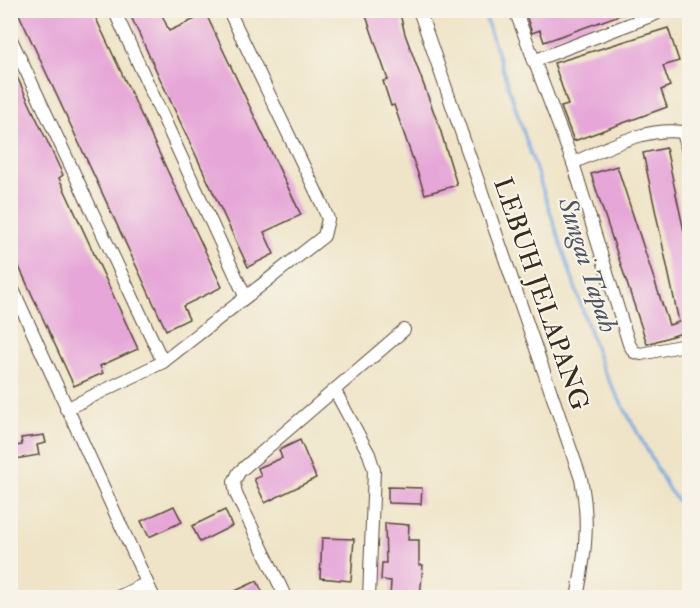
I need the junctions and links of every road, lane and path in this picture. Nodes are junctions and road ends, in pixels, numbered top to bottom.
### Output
1 (114, 10) edge
2 (419, 10) edge
3 (515, 10) edge
4 (229, 11) edge
5 (656, 14) dead end
6 (10, 37) edge
7 (533, 61) junction
8 (686, 132) edge
9 (690, 160) edge
10 (573, 163) junction
11 (10, 283) edge
12 (245, 296) junction
13 (404, 330) dead end
14 (690, 344) edge
15 (163, 362) junction
16 (335, 391) junction
17 (66, 409) junction
18 (147, 583) junction
19 (125, 596) edge
20 (154, 597) edge
21 (286, 597) edge
22 (369, 597) edge
23 (577, 597) edge

1 - 12 street
2 - 23 street, LEBUH JELAPANG
3 - 7 street
4 - 12 street
5 - 7 street
6 - 15 street
7 - 10 street
8 - 9 street
8 - 10 street
10 - 14 street
11 - 17 street
12 - 15 street
13 - 16 street
15 - 17 street
16 - 21 street
16 - 22 street
17 - 18 street
18 - 19 street
18 - 20 street

